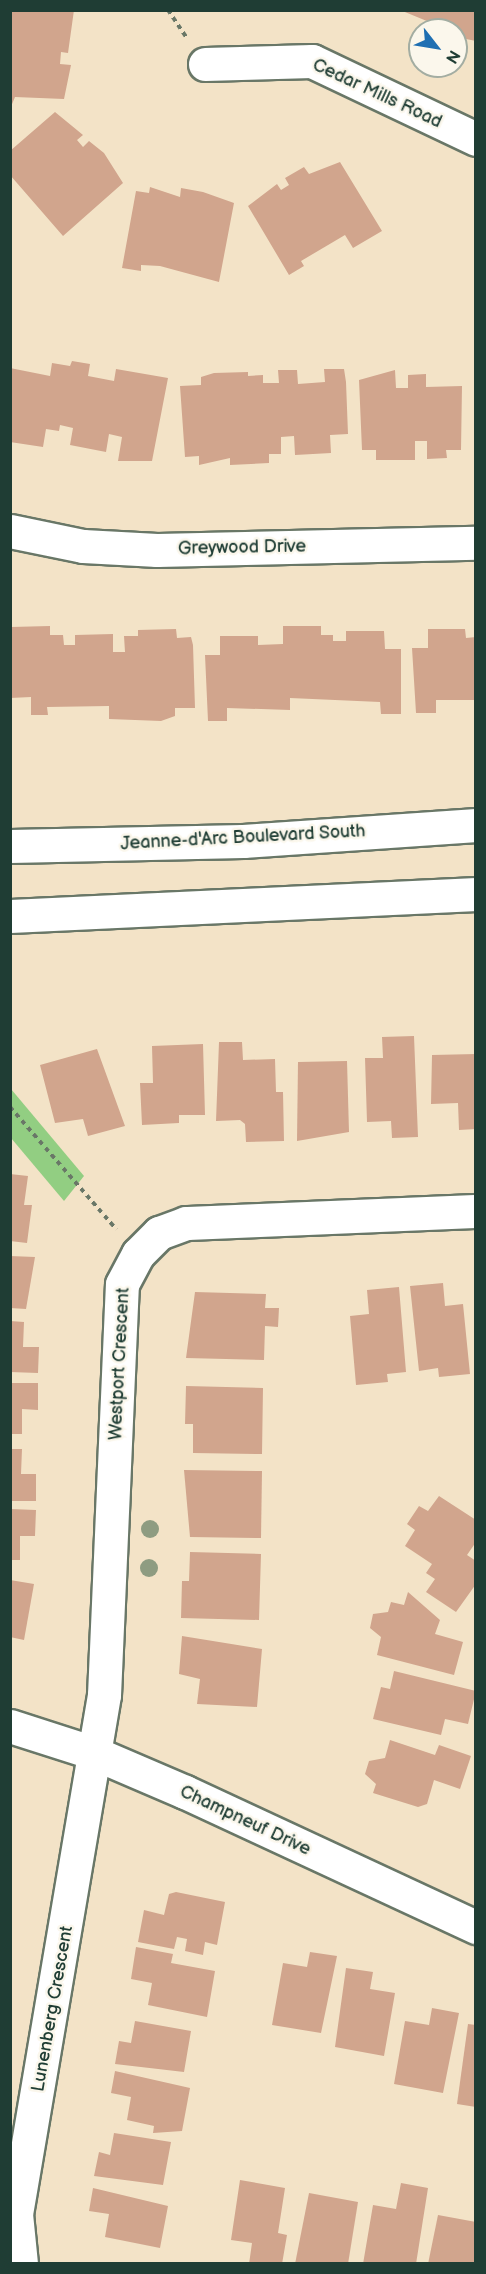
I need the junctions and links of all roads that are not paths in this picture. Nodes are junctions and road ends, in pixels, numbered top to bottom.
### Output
1 (204, 64) dead end
2 (476, 139) edge
3 (10, 531) edge
4 (476, 543) edge
5 (476, 825) edge
6 (10, 846) edge
7 (476, 894) edge
8 (10, 916) edge
9 (476, 1211) edge
10 (10, 1726) edge
11 (94, 1753) junction
12 (476, 1927) edge
13 (21, 2264) edge

1 - 2 street, Cedar Mills Road
3 - 4 street, Greywood Drive
5 - 6 street, Jeanne-d'Arc Boulevard South
7 - 8 street
9 - 11 street, Westport Crescent
10 - 11 street, Champneuf Drive
11 - 12 street, Champneuf Drive
11 - 13 street, Lunenberg Crescent

